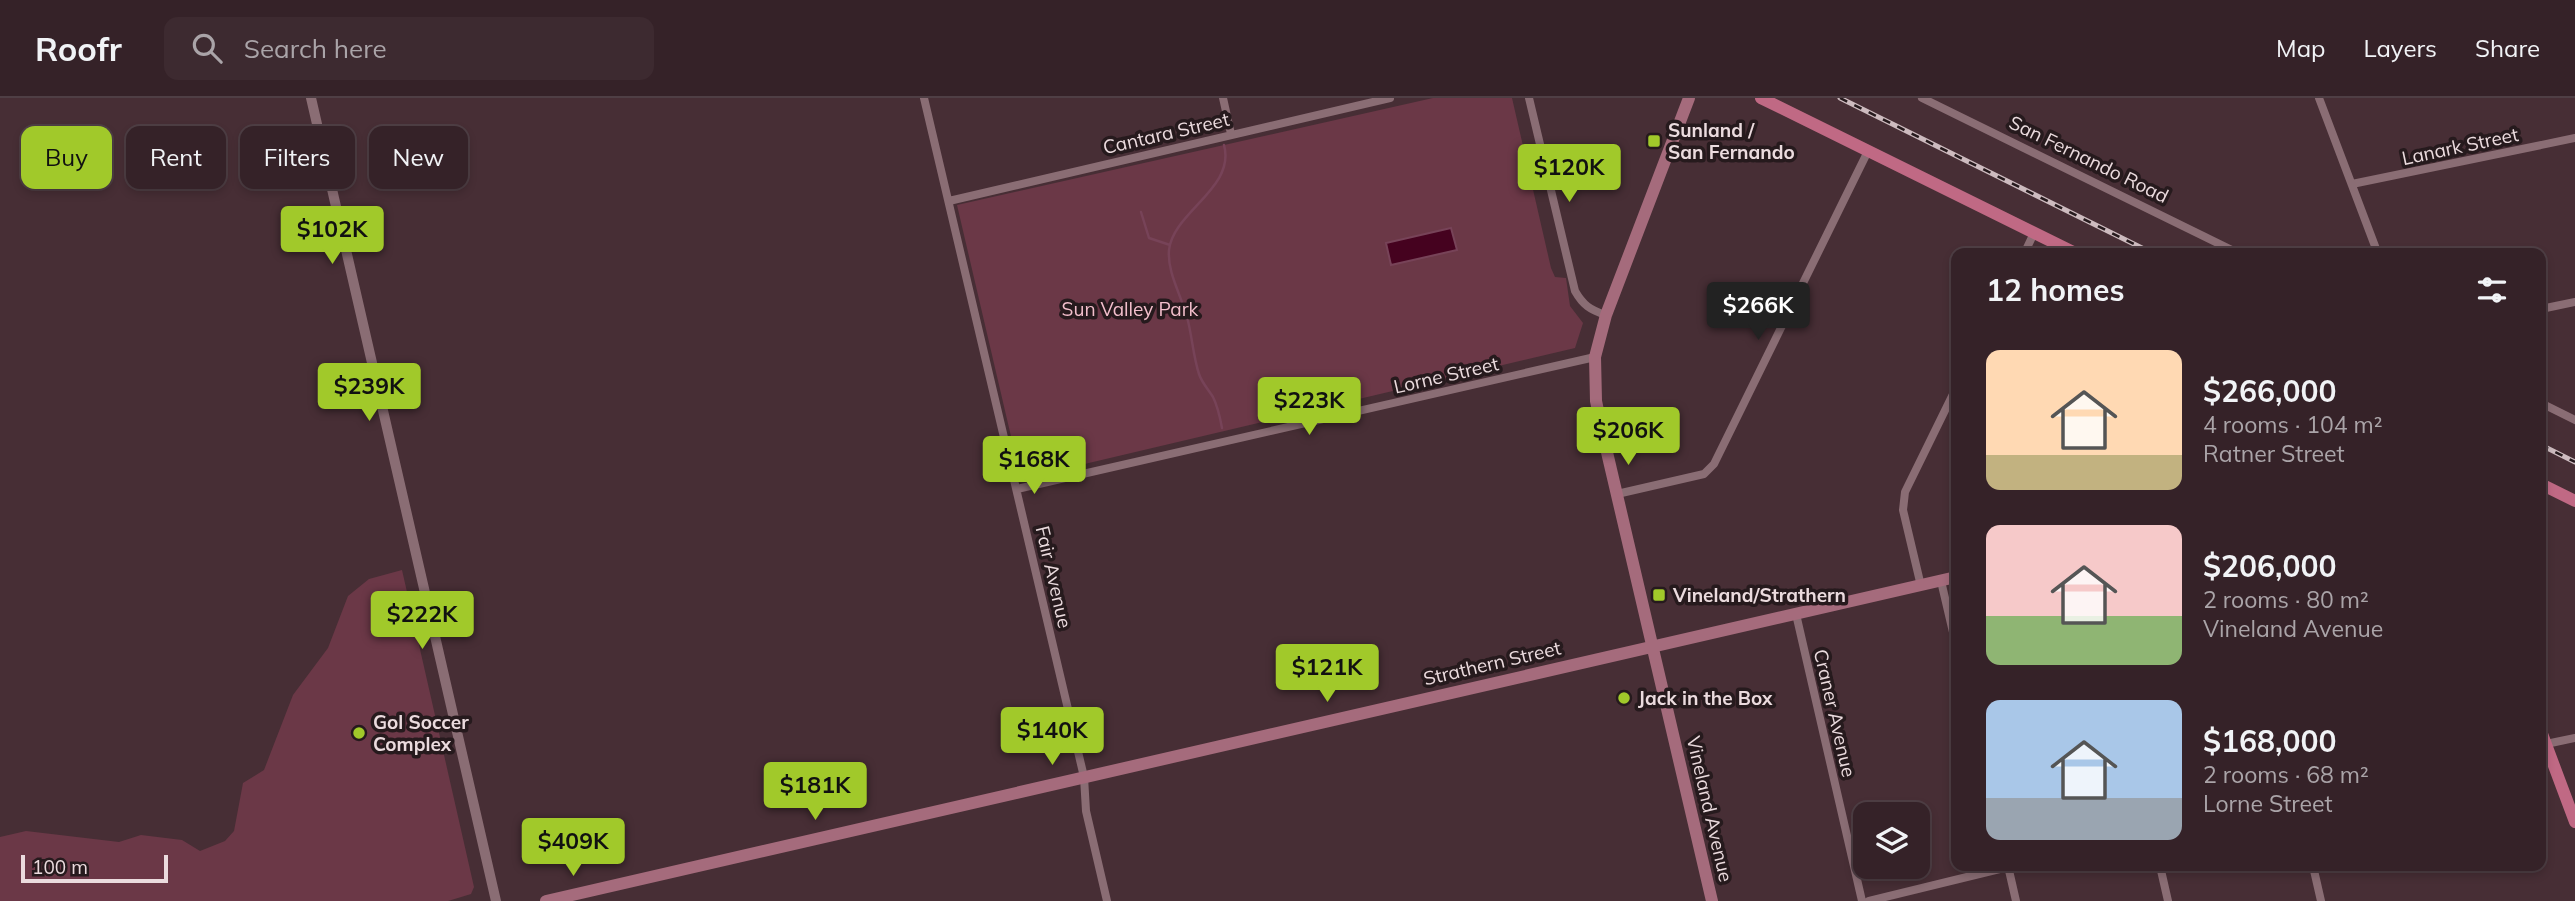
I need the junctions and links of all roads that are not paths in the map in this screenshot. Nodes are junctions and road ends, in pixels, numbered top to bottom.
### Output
1 (312, 98) edge
2 (925, 98) edge
3 (1223, 98) edge
4 (1390, 98) edge
5 (1529, 98) edge
6 (1689, 98) edge
7 (1761, 98) edge
8 (1922, 98) edge
9 (2319, 98) edge
10 (1364, 101) edge
11 (1231, 134) junction
12 (2575, 138) edge
13 (1868, 151) junction
14 (2352, 184) junction
15 (949, 201) junction
16 (2034, 233) junction
17 (2027, 248) edge
18 (2065, 248) edge
19 (2228, 248) edge
20 (2376, 248) edge
21 (2575, 302) edge
22 (2546, 308) edge
23 (1606, 315) junction
24 (1595, 356) junction
25 (1951, 398) edge
26 (2546, 406) edge
27 (2575, 420) edge
28 (2546, 486) edge
29 (1017, 489) junction
30 (1617, 494) junction
31 (2575, 501) edge
32 (1951, 578) edge
33 (1941, 581) junction
34 (1921, 586) junction
35 (1796, 614) junction
36 (1951, 624) edge
37 (1652, 646) junction
38 (2575, 738) edge
39 (2546, 744) joint
40 (1084, 777) junction
41 (2575, 822) edge
42 (1993, 871) edge
43 (2011, 871) edge
44 (2161, 871) edge
45 (2314, 871) edge
46 (496, 901) edge
47 (546, 901) edge
48 (1107, 901) edge
49 (1712, 901) edge
50 (1862, 901) edge
51 (1869, 901) edge
52 (2017, 901) edge
53 (2168, 901) edge
54 (2321, 901) edge

1 - 46 street
2 - 15 street, Fair Avenue
3 - 11 street
4 - 10 street, Cantara Street
5 - 23 street
6 - 23 main road, Vineland Avenue
7 - 13 main road
8 - 19 street, San Fernando Road
9 - 14 street
10 - 11 street, Cantara Street
11 - 15 street, Cantara Street
12 - 14 street, Lanark Street
13 - 16 main road
13 - 30 street
14 - 20 street
15 - 29 street, Fair Avenue
16 - 17 street
16 - 18 main road
21 - 22 street
23 - 24 main road, Vineland Avenue
24 - 29 street, Lorne Street
24 - 30 main road, Vineland Avenue
25 - 34 street
26 - 27 street
28 - 31 main road
29 - 40 street, Fair Avenue
30 - 37 main road, Vineland Avenue
32 - 33 main road, Strathern Street
33 - 34 main road, Strathern Street
33 - 36 street
34 - 35 main road, Strathern Street
35 - 37 main road, Strathern Street
35 - 50 street, Craner Avenue
37 - 40 main road, Strathern Street
37 - 49 main road, Vineland Avenue
38 - 39 street
39 - 41 main road
40 - 47 main road, Strathern Street
40 - 48 street, Fair Avenue
42 - 51 street
43 - 52 street
44 - 53 street
45 - 54 street

